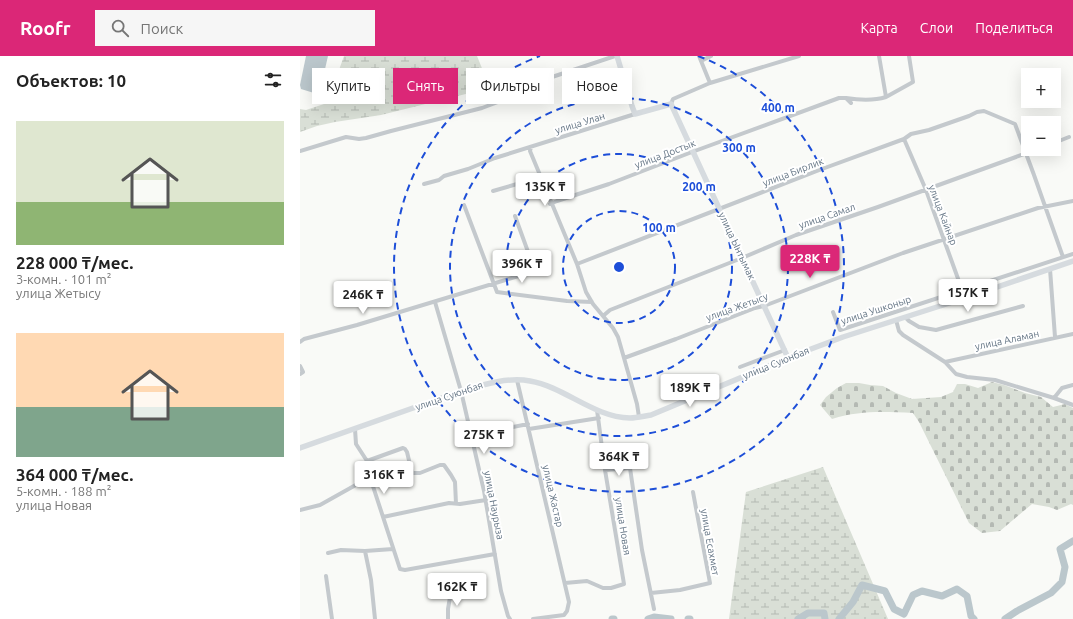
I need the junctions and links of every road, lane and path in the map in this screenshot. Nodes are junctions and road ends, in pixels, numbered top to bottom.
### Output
1 (616, 56) edge
2 (711, 56) edge
3 (799, 56) edge
4 (879, 56) edge
5 (909, 56) edge
6 (700, 58) edge
7 (710, 84) junction
8 (886, 97) junction
9 (846, 98) junction
10 (851, 103) dead end
11 (671, 104) junction
12 (635, 114) junction
13 (1069, 137) dead end
14 (1021, 138) edge
15 (904, 139) junction
16 (1061, 140) edge
17 (531, 147) junction
18 (300, 151) edge
19 (692, 152) junction
20 (1021, 156) edge
21 (1028, 156) edge
22 (541, 177) junction
23 (424, 184) dead end
24 (926, 190) junction
25 (493, 191) dead end
26 (1073, 201) edge
27 (551, 204) junction
28 (464, 205) dead end
29 (1045, 207) junction
30 (720, 208) junction
31 (515, 216) dead end
32 (944, 239) junction
33 (1073, 254) edge
34 (1063, 257) junction
35 (742, 258) junction
36 (1073, 261) edge
37 (577, 264) junction
38 (1050, 269) junction
39 (494, 284) junction
40 (962, 290) junction
41 (965, 298) junction
42 (435, 302) junction
43 (592, 302) junction
44 (764, 306) junction
45 (1023, 306) dead end
46 (833, 312) dead end
47 (603, 316) junction
48 (908, 316) junction
49 (896, 320) junction
50 (1073, 334) edge
51 (1055, 338) junction
52 (300, 342) edge
53 (785, 350) junction
54 (624, 358) junction
55 (788, 358) junction
56 (945, 362) junction
57 (300, 366) edge
58 (740, 367) dead end
59 (300, 374) edge
60 (517, 380) junction
61 (1073, 385) edge
62 (461, 391) junction
63 (1054, 398) junction
64 (1073, 405) edge
65 (598, 410) junction
66 (639, 417) junction
67 (599, 418) junction
68 (528, 424) junction
69 (355, 429) junction
70 (529, 429) junction
71 (506, 445) dead end
72 (630, 446) dead end
73 (300, 448) edge
74 (367, 461) junction
75 (630, 468) junction
76 (605, 470) junction
77 (412, 473) junction
78 (370, 477) junction
79 (693, 492) dead end
80 (486, 500) junction
81 (456, 504) junction
82 (300, 510) edge
83 (383, 517) junction
84 (393, 550) junction
85 (365, 551) junction
86 (328, 553) dead end
87 (495, 554) junction
88 (326, 576) dead end
89 (565, 583) junction
90 (651, 593) junction
91 (450, 597) dead end
92 (654, 609) dead end
93 (332, 619) edge
94 (375, 619) edge
95 (448, 619) edge
96 (510, 619) edge
97 (533, 619) edge

1 - 12 main road
1 - 18 street
2 - 6 street
3 - 7 street
4 - 8 street
5 - 8 street
6 - 7 street
7 - 11 street
8 - 9 street, улица Достык
9 - 10 street
9 - 19 street, улица Достык
11 - 12 main road
11 - 19 main road, улица Ынтымак
12 - 17 street, улица Улан
13 - 16 street
14 - 15 street, улица Бирлик
15 - 24 street, улица Кайнар
15 - 30 street, улица Бирлик
17 - 22 street
17 - 23 street, улица Улан
19 - 27 street, улица Достык
19 - 30 main road, улица Ынтымак
20 - 24 street, улица Самал
21 - 29 street
22 - 25 street
22 - 27 street
24 - 32 street, улица Кайнар
24 - 35 street, улица Самал
26 - 29 street, улица Жетысу
27 - 37 street
28 - 39 street
29 - 32 street, улица Жетысу
29 - 34 street
30 - 35 main road, улица Ынтымак
30 - 37 street, улица Бирлик
31 - 39 street
32 - 40 street, улица Кайнар
32 - 44 street, улица Жетысу
33 - 34 street, улица Ушконыр
34 - 40 street, улица Ушконыр
35 - 44 main road, улица Ынтымак
35 - 47 street, улица Самал
36 - 38 main road, улица Суюнбая
37 - 43 street
38 - 41 main road, улица Суюнбая
38 - 51 street
39 - 42 street
39 - 43 street
40 - 41 street, улица Кайнар
40 - 46 street, улица Ушконыр
41 - 48 main road, улица Суюнбая
42 - 52 street
42 - 62 street, улица Наурыза
43 - 47 street
44 - 53 main road, улица Ынтымак
44 - 54 street, улица Жетысу
45 - 48 street
47 - 54 street
48 - 49 main road, улица Суюнбая
49 - 55 main road, улица Суюнбая
49 - 56 street
50 - 51 street, улица Аламан
51 - 56 street, улица Аламан
53 - 55 main road, улица Ынтымак
53 - 58 street
54 - 66 street
55 - 66 main road, улица Суюнбая
56 - 63 street
57 - 59 street
60 - 62 main road, улица Суюнбая
60 - 65 main road, улица Суюнбая
60 - 68 street, улица Жастар
61 - 63 street
62 - 69 main road, улица Суюнбая
62 - 80 street, улица Наурыза
63 - 64 street
65 - 66 main road, улица Суюнбая
65 - 67 street, улица Новая
67 - 70 street
67 - 76 street, улица Новая
68 - 70 street, улица Жастар
68 - 71 street
69 - 73 main road, улица Суюнбая
69 - 74 street
70 - 89 street, улица Жастар
72 - 75 street
74 - 77 street
74 - 78 street
75 - 76 street
75 - 90 street
76 - 89 street, улица Новая
77 - 78 street
77 - 81 street
78 - 82 street
78 - 83 street
79 - 90 street, улица Есахмет
80 - 81 street
80 - 87 street, улица Наурыза
81 - 83 street
83 - 84 street
84 - 85 street
84 - 87 street
85 - 86 street
85 - 94 street
87 - 96 street, улица Наурыза
88 - 93 street
89 - 97 street, улица Жастар
90 - 92 street
91 - 95 street

